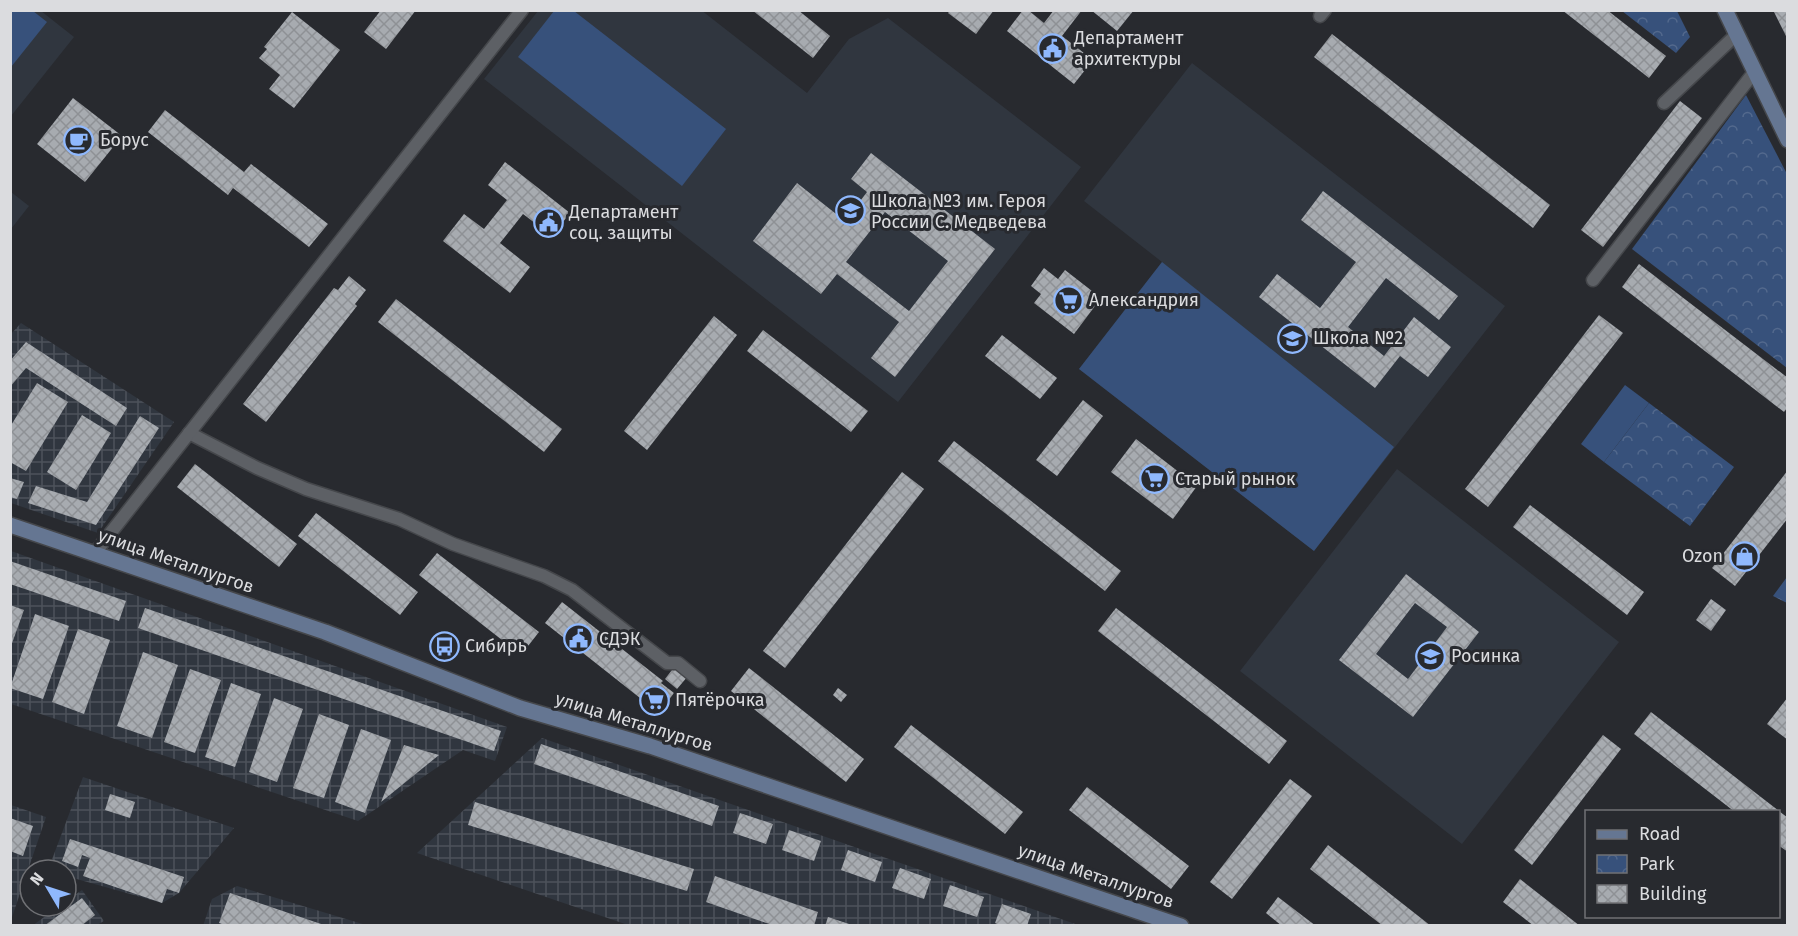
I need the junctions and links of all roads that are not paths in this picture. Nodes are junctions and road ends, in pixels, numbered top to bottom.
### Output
1 (522, 10) edge
2 (1725, 10) edge
3 (1737, 34) junction
4 (1755, 71) junction
5 (1664, 103) dead end
6 (1788, 140) edge
7 (1593, 280) dead end
8 (189, 433) junction
9 (10, 525) edge
10 (94, 554) junction
11 (700, 681) dead end
12 (1181, 926) edge

1 - 8 street
2 - 3 street
3 - 4 street
3 - 5 street
4 - 6 street
4 - 7 street
8 - 10 street
8 - 11 street
9 - 10 street, улица Металлургов
10 - 12 street, улица Металлургов

